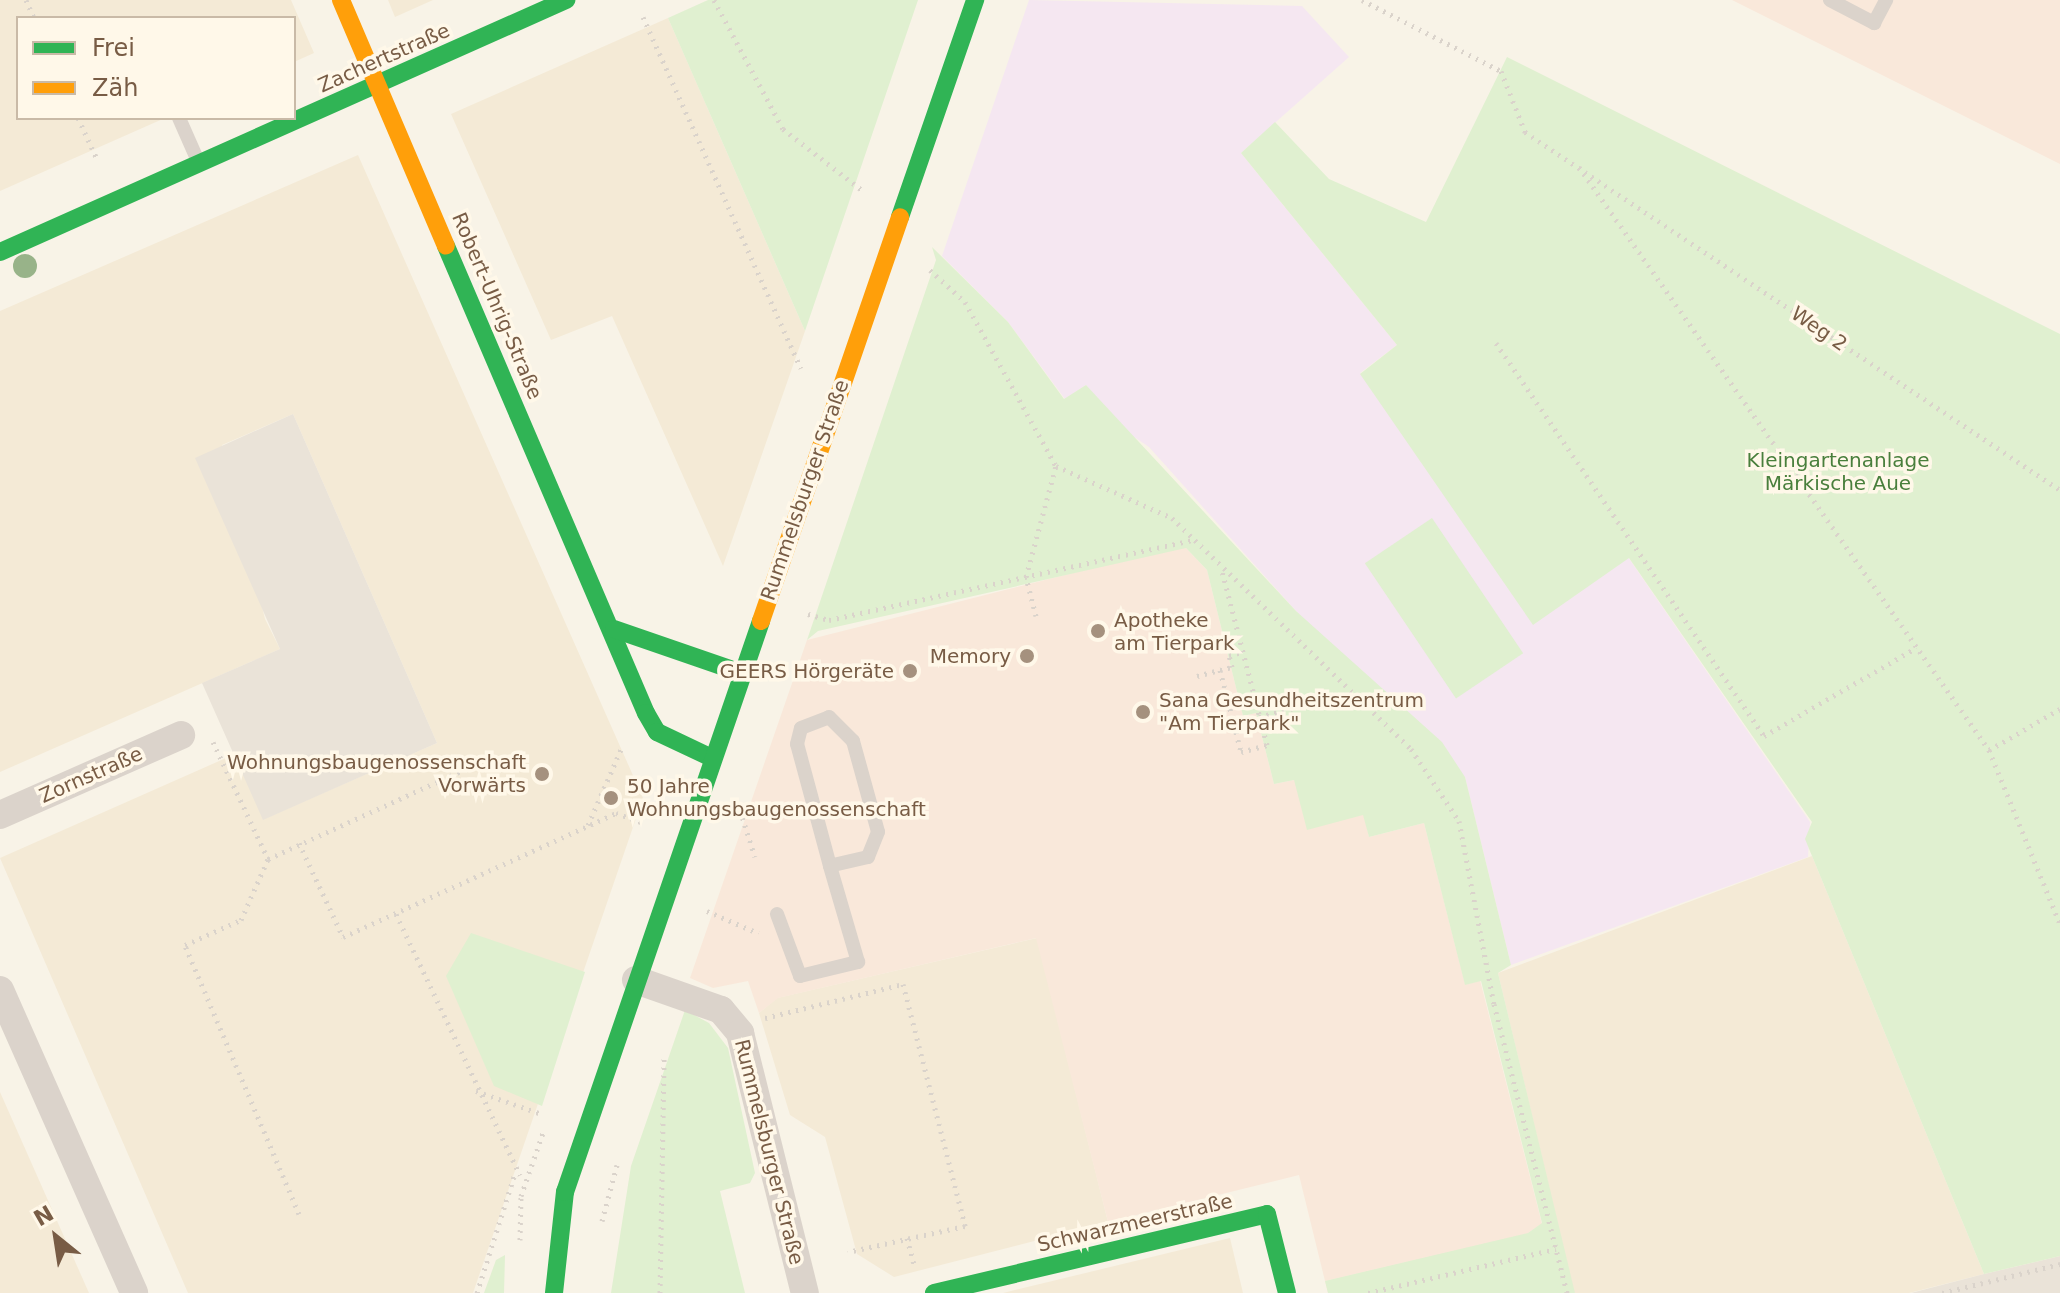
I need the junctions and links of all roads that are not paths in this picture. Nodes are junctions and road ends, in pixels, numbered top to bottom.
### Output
1 (341, 0) edge
2 (566, 0) edge
3 (975, 0) edge
4 (1830, 0) edge
5 (1886, 0) edge
6 (378, 86) junction
7 (180, 120) edge
8 (199, 164) junction
9 (0, 252) edge
10 (614, 629) junction
11 (742, 673) junction
12 (181, 735) dead end
13 (712, 758) junction
14 (0, 815) edge
15 (830, 866) junction
16 (777, 914) dead end
17 (636, 980) junction
18 (0, 990) edge
19 (134, 1293) edge
20 (554, 1293) edge
21 (805, 1293) edge
22 (934, 1293) edge
23 (1287, 1293) edge

1 - 6 street, Robert-Uhrig-Straße
2 - 6 street, Zachertstraße
3 - 11 street, Rummelsburger Straße
4 - 5 lane
6 - 8 street, Zachertstraße
6 - 10 street, Robert-Uhrig-Straße
7 - 8 lane
8 - 9 street, Zachertstraße
10 - 11 street
10 - 13 street, Robert-Uhrig-Straße
11 - 13 street, Rummelsburger Straße
12 - 14 street, Zornstraße
13 - 17 street, Rummelsburger Straße
15 - 15 lane
15 - 16 lane
17 - 20 street, Rummelsburger Straße
17 - 21 street, Rummelsburger Straße
18 - 19 street
22 - 23 street, Schwarzmeerstraße

